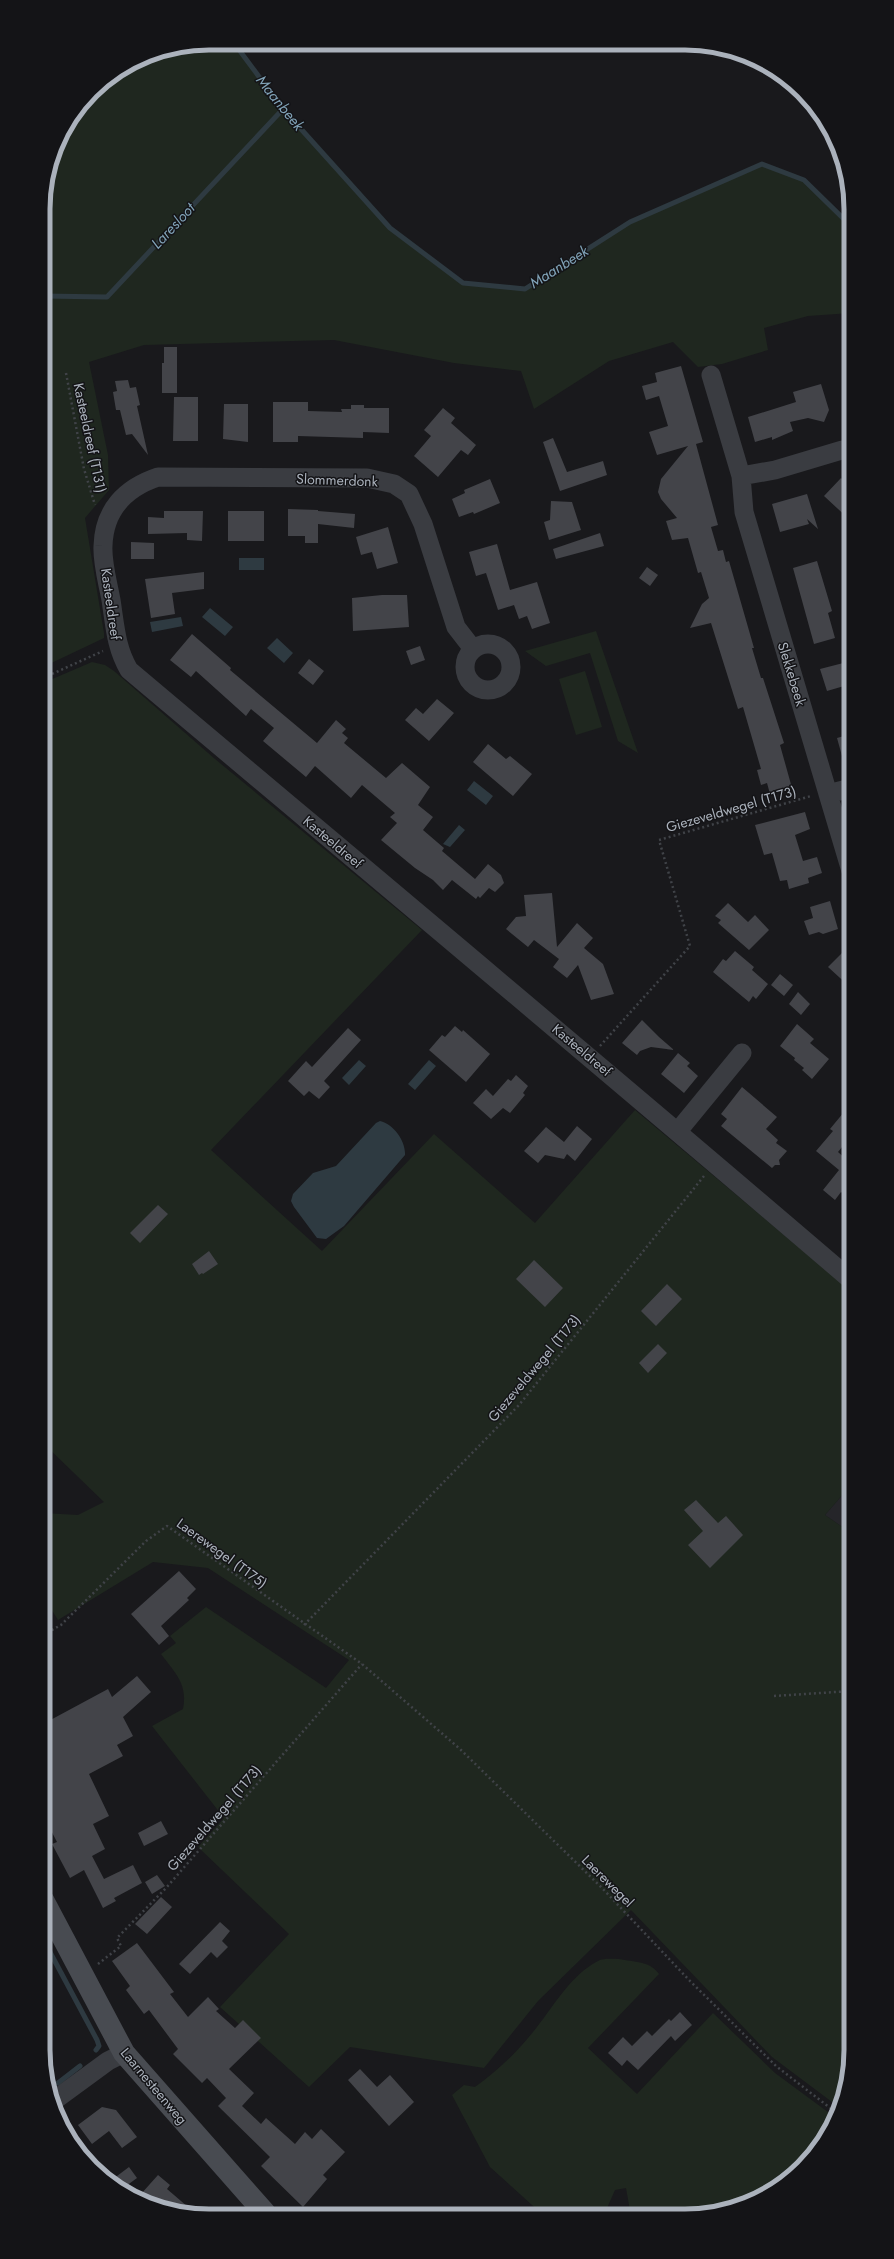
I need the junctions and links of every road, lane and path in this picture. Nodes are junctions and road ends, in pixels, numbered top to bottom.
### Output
1 (66, 373) dead end
2 (711, 375) dead end
3 (844, 450) edge
4 (741, 476) junction
5 (122, 496) joint
6 (106, 529) junction
7 (117, 645) junction
8 (473, 649) dead end
9 (50, 675) edge
10 (844, 790) edge
11 (828, 794) junction
12 (844, 848) edge
13 (742, 1053) dead end
14 (590, 1057) junction
15 (678, 1131) junction
16 (715, 1163) junction
17 (844, 1268) edge
18 (304, 1625) junction
19 (50, 1631) edge
20 (362, 1664) junction
21 (844, 1692) edge
22 (774, 1696) dead end
23 (50, 1914) edge
24 (82, 1976) junction
25 (124, 2052) junction
26 (57, 2098) edge
27 (833, 2110) edge
28 (261, 2209) edge

1 - 6 path, Kasteeldreef (T131)
2 - 4 street, Slekkebeek
3 - 4 street
4 - 11 street, Slekkebeek
5 - 6 street, Kasteeldreef
5 - 8 street, Slommerdonk
6 - 7 street, Kasteeldreef
7 - 9 path
7 - 14 street, Kasteeldreef
10 - 11 street
11 - 12 street, Slekkebeek
11 - 14 path, Giezeveldwegel (T173)
13 - 15 street
14 - 15 street, Kasteeldreef
15 - 16 street, Kasteeldreef
16 - 17 street, Kasteeldreef
16 - 18 path, Giezeveldwegel (T173)
18 - 19 path, Laerewegel (T175)
18 - 20 path, Laerewegel (T175)
20 - 24 path, Giezeveldwegel (T173)
20 - 27 path, Laerewegel
21 - 22 path
23 - 24 street, Laarnesteenweg
24 - 25 street, Laarnesteenweg
25 - 26 street
25 - 28 street, Laarnesteenweg

